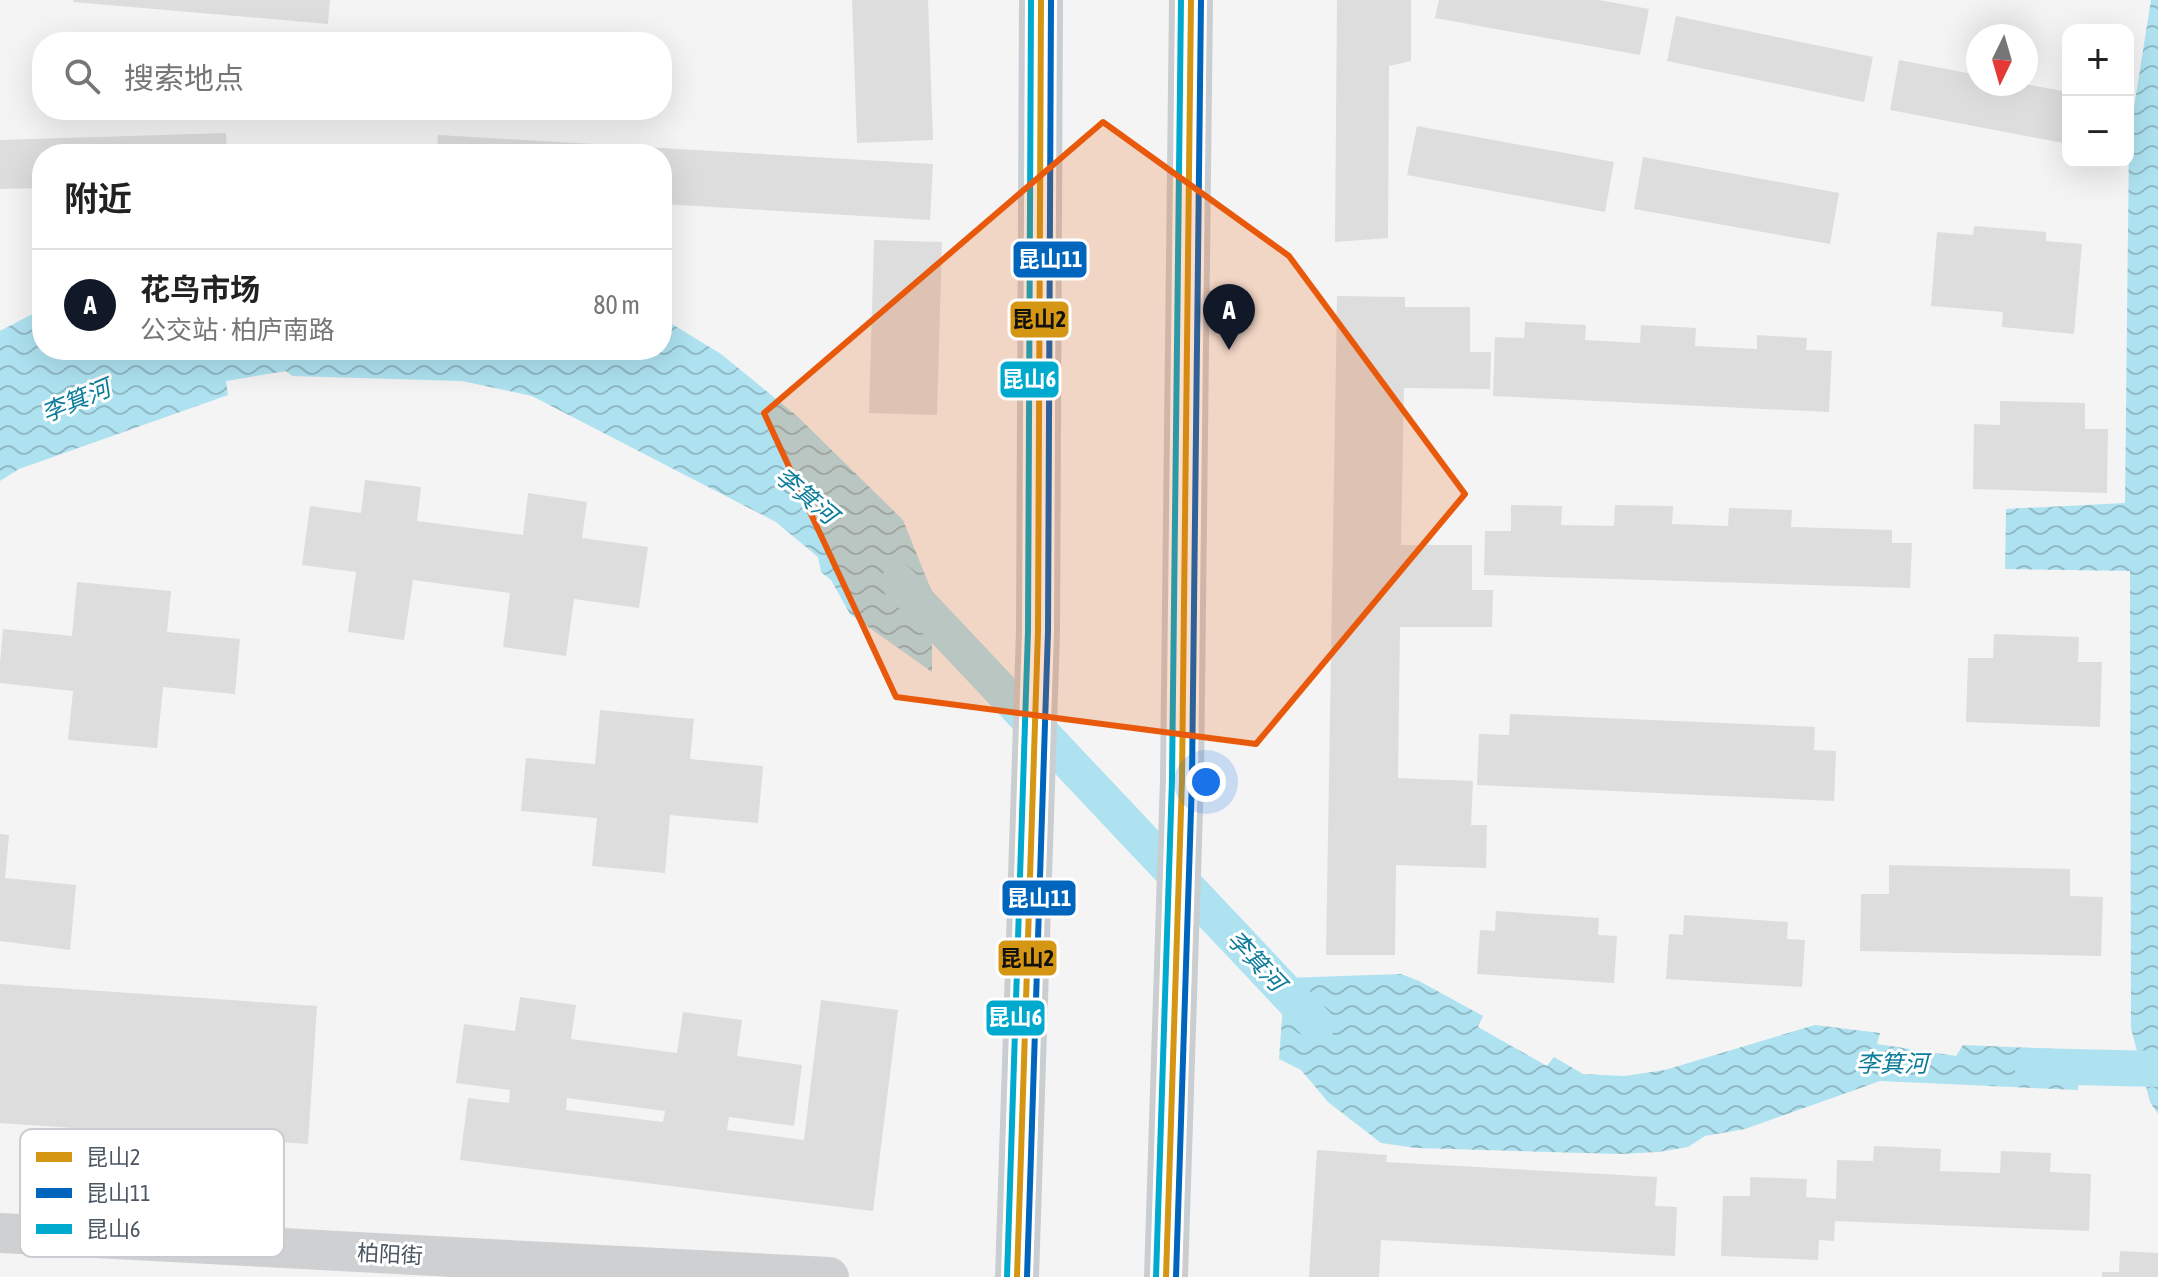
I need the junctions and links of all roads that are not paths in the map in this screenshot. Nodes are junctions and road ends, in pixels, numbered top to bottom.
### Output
1 (1041, 0) edge
2 (1191, 0) edge
3 (0, 1233) edge
4 (20, 1234) edge
5 (284, 1248) edge
6 (829, 1277) edge
7 (1017, 1277) edge
8 (1166, 1277) edge

1 - 7 main road
2 - 8 main road
3 - 4 street, 柏阳街
5 - 6 street, 柏阳街

